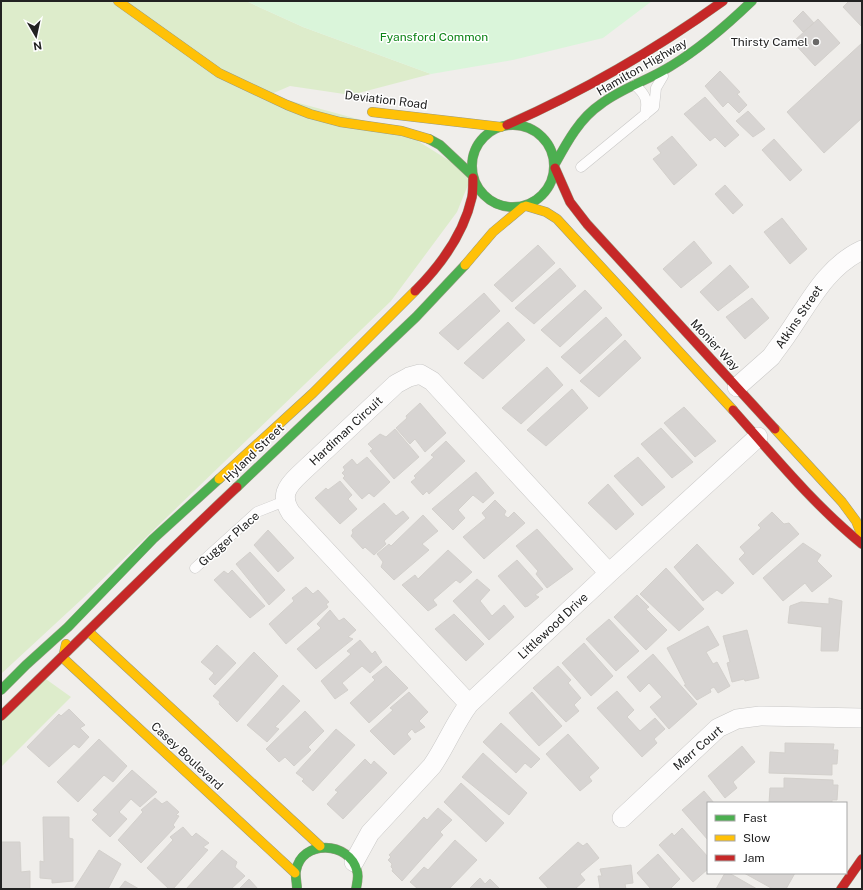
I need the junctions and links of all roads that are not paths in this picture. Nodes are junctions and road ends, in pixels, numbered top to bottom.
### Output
1 (118, 1) edge
2 (708, 1) edge
3 (723, 1) edge
4 (747, 3) edge
5 (696, 20) junction
6 (674, 64) junction
7 (636, 85) junction
8 (268, 95) junction
9 (305, 102) dead end
10 (362, 110) dead end
11 (644, 115) junction
12 (503, 127) junction
13 (555, 166) junction
14 (581, 167) dead end
15 (473, 176) junction
16 (524, 206) junction
17 (862, 250) edge
18 (730, 393) junction
19 (764, 431) junction
20 (285, 501) junction
21 (862, 536) edge
22 (862, 544) edge
23 (195, 568) dead end
24 (609, 573) junction
25 (68, 627) junction
26 (89, 632) junction
27 (67, 641) junction
28 (63, 658) junction
29 (45, 660) dead end
30 (7, 693) edge
31 (469, 704) junction
32 (1, 716) edge
33 (862, 718) edge
34 (622, 818) dead end
35 (370, 833) junction
36 (329, 847) junction
37 (862, 859) edge
38 (354, 862) junction
39 (295, 873) junction
40 (360, 887) edge
41 (297, 889) edge
42 (841, 889) edge

1 - 8 main road
2 - 5 lane
3 - 5 main road, Hamilton Highway
4 - 6 main road, Hamilton Highway
5 - 12 main road, Hamilton Highway
6 - 7 main road, Hamilton Highway
6 - 11 lane
7 - 11 lane
7 - 13 main road, Hamilton Highway
8 - 9 main road
8 - 15 main road
10 - 12 main road, Deviation Road
11 - 14 lane
12 - 13 main road
12 - 15 main road
13 - 16 main road
13 - 18 main road, Monier Way
15 - 16 main road
15 - 25 main road, Hyland Street
16 - 18 main road, Monier Way
16 - 26 main road, Hyland Street
17 - 18 street, Atkins Street
18 - 19 main road, Monier Way
18 - 19 main road, Monier Way
19 - 21 main road, Monier Way
19 - 22 main road, Monier Way
19 - 24 street, Littlewood Drive
20 - 23 lane, Gugger Place
20 - 24 street, Hardiman Circuit
20 - 31 street
24 - 31 street, Littlewood Drive
25 - 27 main road
25 - 30 main road, Hyland Street
26 - 27 main road
26 - 28 main road, Hyland Street
26 - 36 main road, Casey Boulevard
27 - 28 main road
27 - 29 main road
28 - 32 main road, Hyland Street
28 - 39 main road, Casey Boulevard
31 - 35 street, Littlewood Drive
33 - 34 street, Marr Court
35 - 36 street, Littlewood Drive
35 - 38 street, Littlewood Drive
36 - 38 main road, Casey Boulevard
36 - 39 main road
37 - 42 main road
38 - 40 main road
39 - 41 main road

